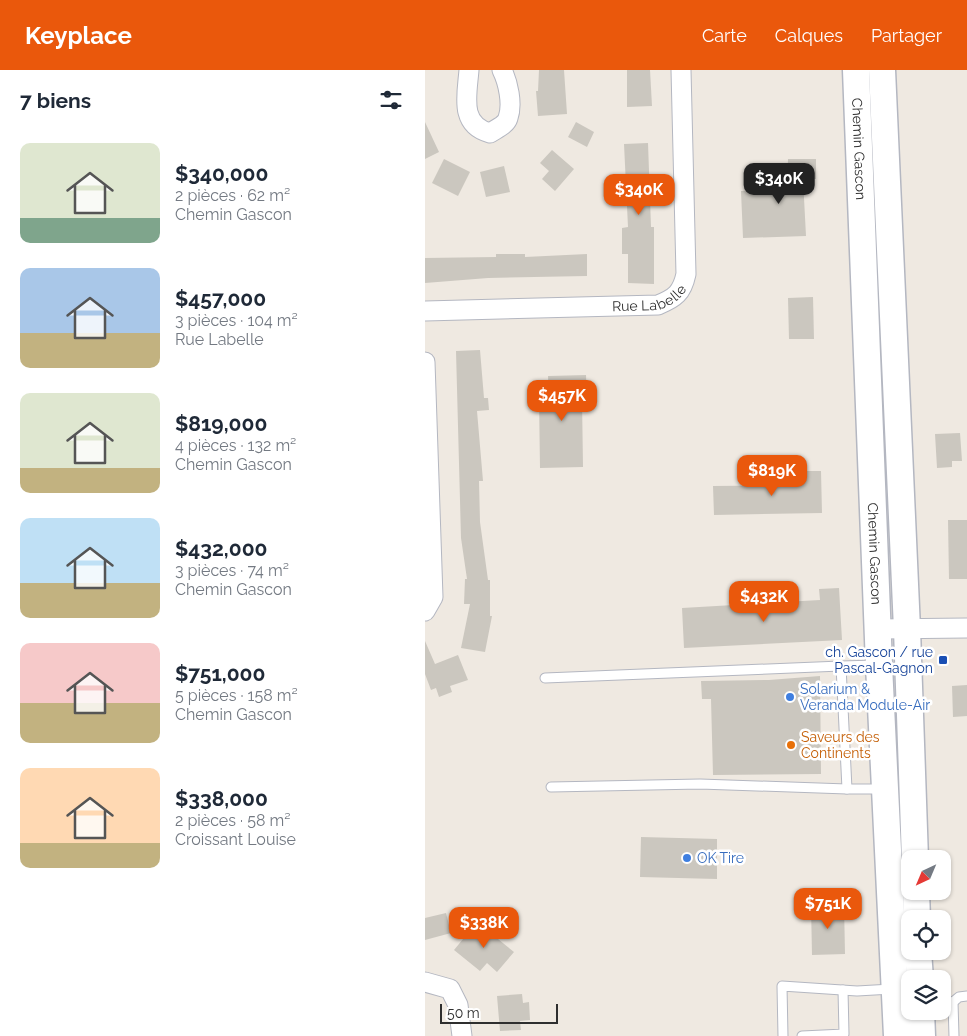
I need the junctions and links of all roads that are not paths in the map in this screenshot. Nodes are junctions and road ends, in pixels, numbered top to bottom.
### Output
1 (469, 70) edge
2 (502, 70) edge
3 (681, 70) edge
4 (856, 70) edge
5 (882, 70) edge
6 (425, 311) edge
7 (425, 362) edge
8 (425, 611) edge
9 (967, 628) edge
10 (878, 629) junction
11 (907, 629) junction
12 (879, 665) junction
13 (841, 666) junction
14 (545, 678) dead end
15 (551, 786) dead end
16 (847, 789) junction
17 (885, 789) junction
18 (915, 850) edge
19 (425, 982) edge
20 (894, 989) junction
21 (843, 990) junction
22 (967, 996) edge
23 (953, 1002) joint
24 (921, 1020) edge
25 (462, 1036) edge
26 (783, 1036) edge
27 (801, 1036) edge
28 (897, 1036) edge
29 (922, 1036) edge
30 (954, 1036) edge

1 - 2 street
3 - 6 street, Rue Labelle
4 - 10 main road, Chemin Gascon
5 - 11 main road, Chemin Gascon
7 - 8 street
9 - 11 street
10 - 11 street
10 - 12 main road, Chemin Gascon
11 - 18 main road, Chemin Gascon
12 - 13 lane
12 - 17 main road, Chemin Gascon
13 - 14 lane
13 - 16 lane
15 - 16 lane
16 - 17 lane
17 - 20 main road, Chemin Gascon
19 - 25 street
20 - 21 lane
20 - 28 main road, Chemin Gascon
21 - 26 lane
21 - 27 lane
22 - 23 lane
23 - 30 lane
24 - 29 main road

